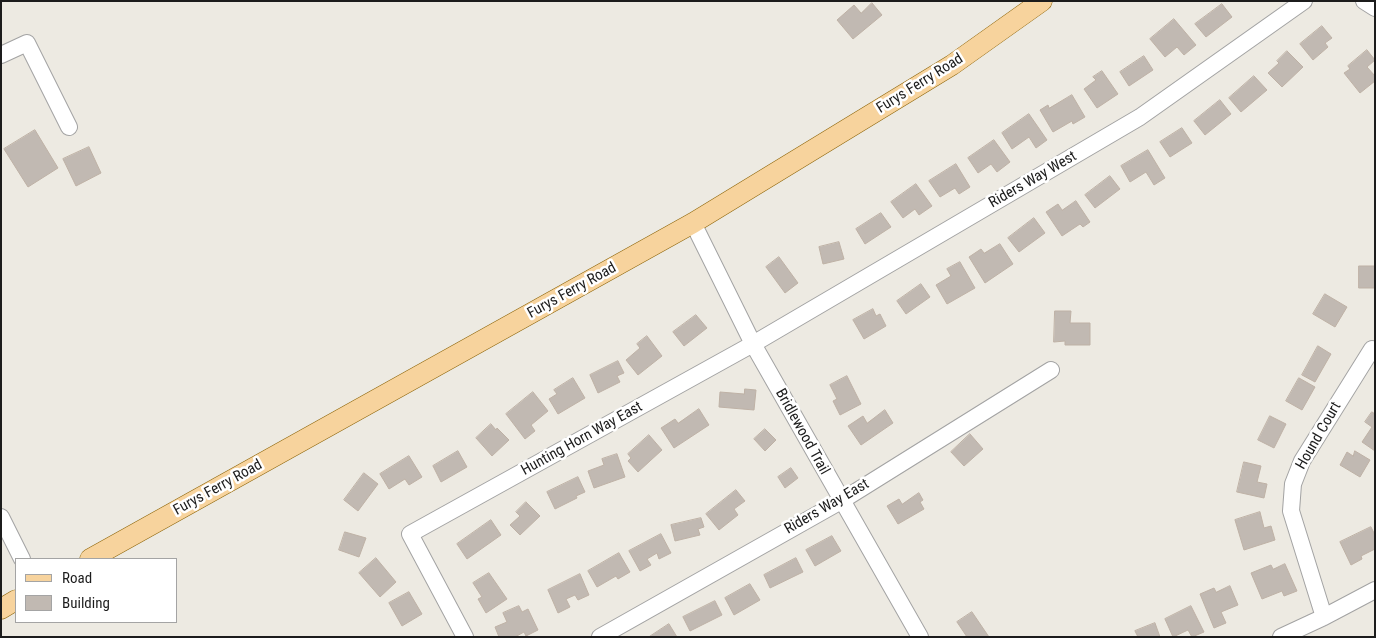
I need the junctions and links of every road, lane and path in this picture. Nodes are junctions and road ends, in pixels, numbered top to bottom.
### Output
1 (1042, 1) edge
2 (1304, 1) edge
3 (1364, 1) edge
4 (1375, 8) edge
5 (1, 56) edge
6 (69, 127) dead end
7 (694, 223) junction
8 (753, 344) junction
9 (1372, 349) dead end
10 (1051, 370) dead end
11 (841, 501) junction
12 (1, 517) edge
13 (22, 558) edge
14 (92, 558) edge
15 (1375, 590) edge
16 (15, 601) edge
17 (1, 609) edge
18 (1324, 617) junction
19 (465, 637) edge
20 (600, 637) edge
21 (920, 637) edge
22 (1281, 637) edge

1 - 7 main road, Furys Ferry Road
2 - 8 street, Riders Way West
3 - 4 street
5 - 6 street
7 - 8 street, Bridlewood Trail
7 - 14 main road, Furys Ferry Road
8 - 11 street, Bridlewood Trail
8 - 19 street, Hunting Horn Way East
9 - 18 street, Hound Court
10 - 11 street, Riders Way East
11 - 20 street, Riders Way East
11 - 21 street, Bridlewood Trail
12 - 13 street
15 - 18 street
16 - 17 main road
18 - 22 street

